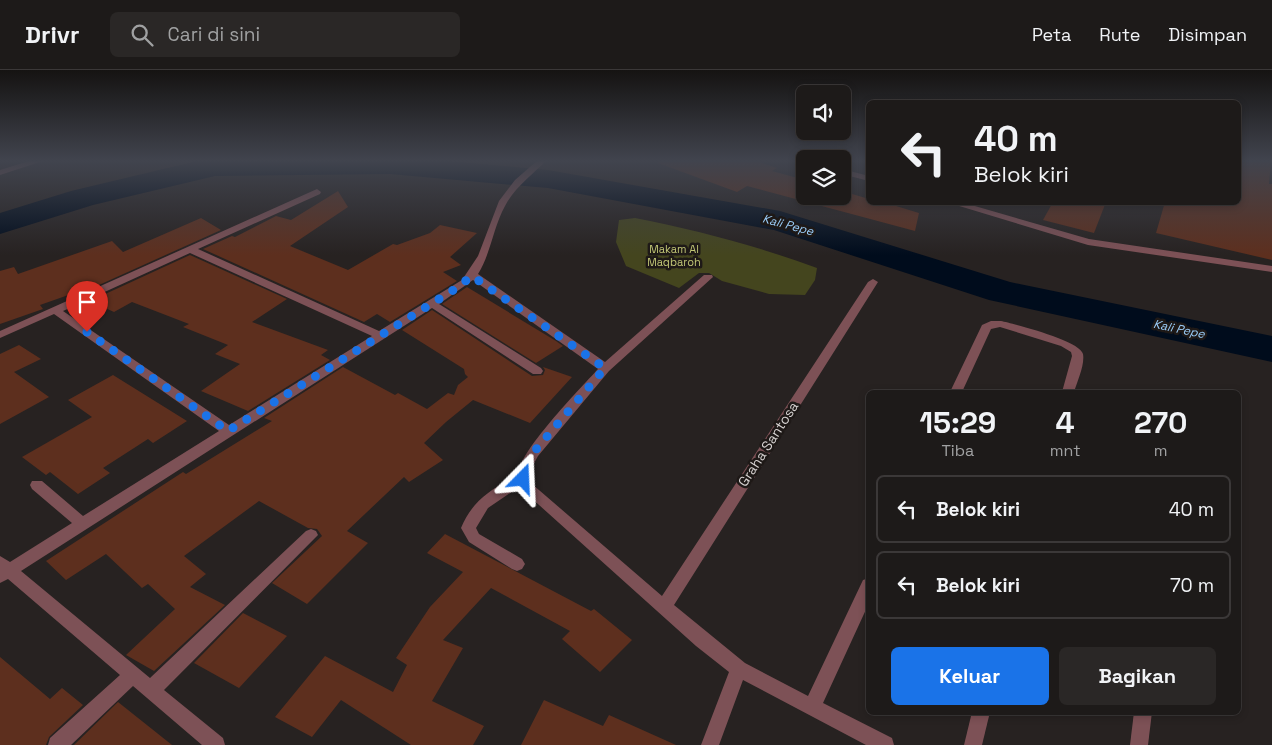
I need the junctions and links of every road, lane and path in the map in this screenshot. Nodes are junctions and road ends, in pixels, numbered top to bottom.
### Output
1 (317, 192) dead end
2 (511, 192) edge
3 (960, 205) edge
4 (190, 249) junction
5 (1272, 269) edge
6 (472, 276) junction
7 (708, 277) dead end
8 (873, 282) dead end
9 (431, 303) junction
10 (55, 310) junction
11 (0, 335) edge
12 (378, 335) junction
13 (605, 368) junction
14 (537, 371) dead end
15 (957, 390) edge
16 (1069, 390) edge
17 (228, 431) junction
18 (523, 479) junction
19 (37, 485) dead end
20 (83, 524) junction
21 (311, 535) dead end
22 (517, 564) dead end
23 (3, 570) edge
24 (866, 591) edge
25 (664, 607) junction
26 (739, 669) junction
27 (133, 676) junction
28 (150, 691) junction
29 (812, 708) junction
30 (980, 715) edge
31 (1143, 715) edge
32 (57, 745) edge
33 (216, 745) edge
34 (710, 745) edge
35 (885, 745) edge
36 (973, 745) edge
37 (1140, 745) edge

1 - 4 street
2 - 6 street
3 - 5 street
4 - 10 street
4 - 12 street
6 - 9 street
6 - 13 street
7 - 13 street
8 - 25 street, Graha Santosa
9 - 12 street
9 - 14 street
10 - 11 street
10 - 17 street
12 - 17 street
13 - 18 street
15 - 16 street
17 - 20 street
18 - 22 street
18 - 25 street
19 - 20 street
20 - 23 street
21 - 28 street
23 - 27 street
24 - 29 street
25 - 26 street
26 - 29 street
26 - 34 street
27 - 28 street
27 - 32 street
28 - 33 street
29 - 35 street
30 - 36 street
31 - 37 street

